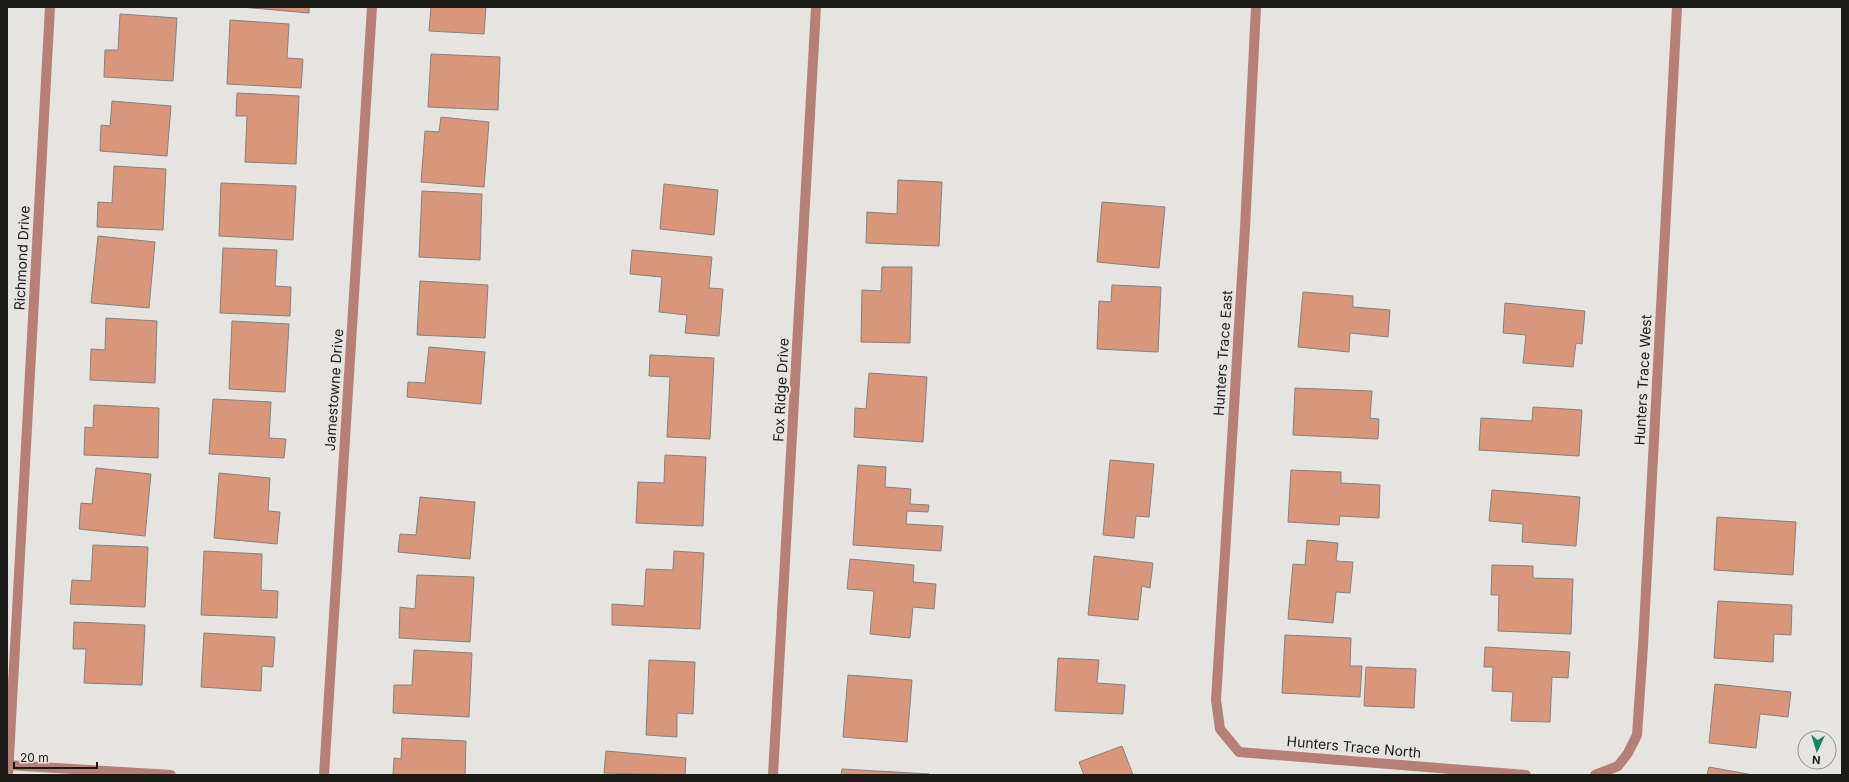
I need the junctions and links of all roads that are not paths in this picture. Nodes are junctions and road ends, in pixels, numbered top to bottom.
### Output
1 (50, 7) edge
2 (372, 7) edge
3 (816, 7) edge
4 (1256, 7) edge
5 (1677, 7) edge
6 (1216, 700) joint
7 (8, 768) edge
8 (171, 775) edge
9 (324, 775) edge
10 (773, 775) edge
11 (1526, 775) edge
12 (1594, 775) edge

1 - 7 street, Richmond Drive
2 - 9 street, Jamestowne Drive
3 - 10 street, Fox Ridge Drive
4 - 6 street, Hunters Trace East
5 - 12 street, Hunters Trace West
6 - 11 street, Hunters Trace North
7 - 8 street

